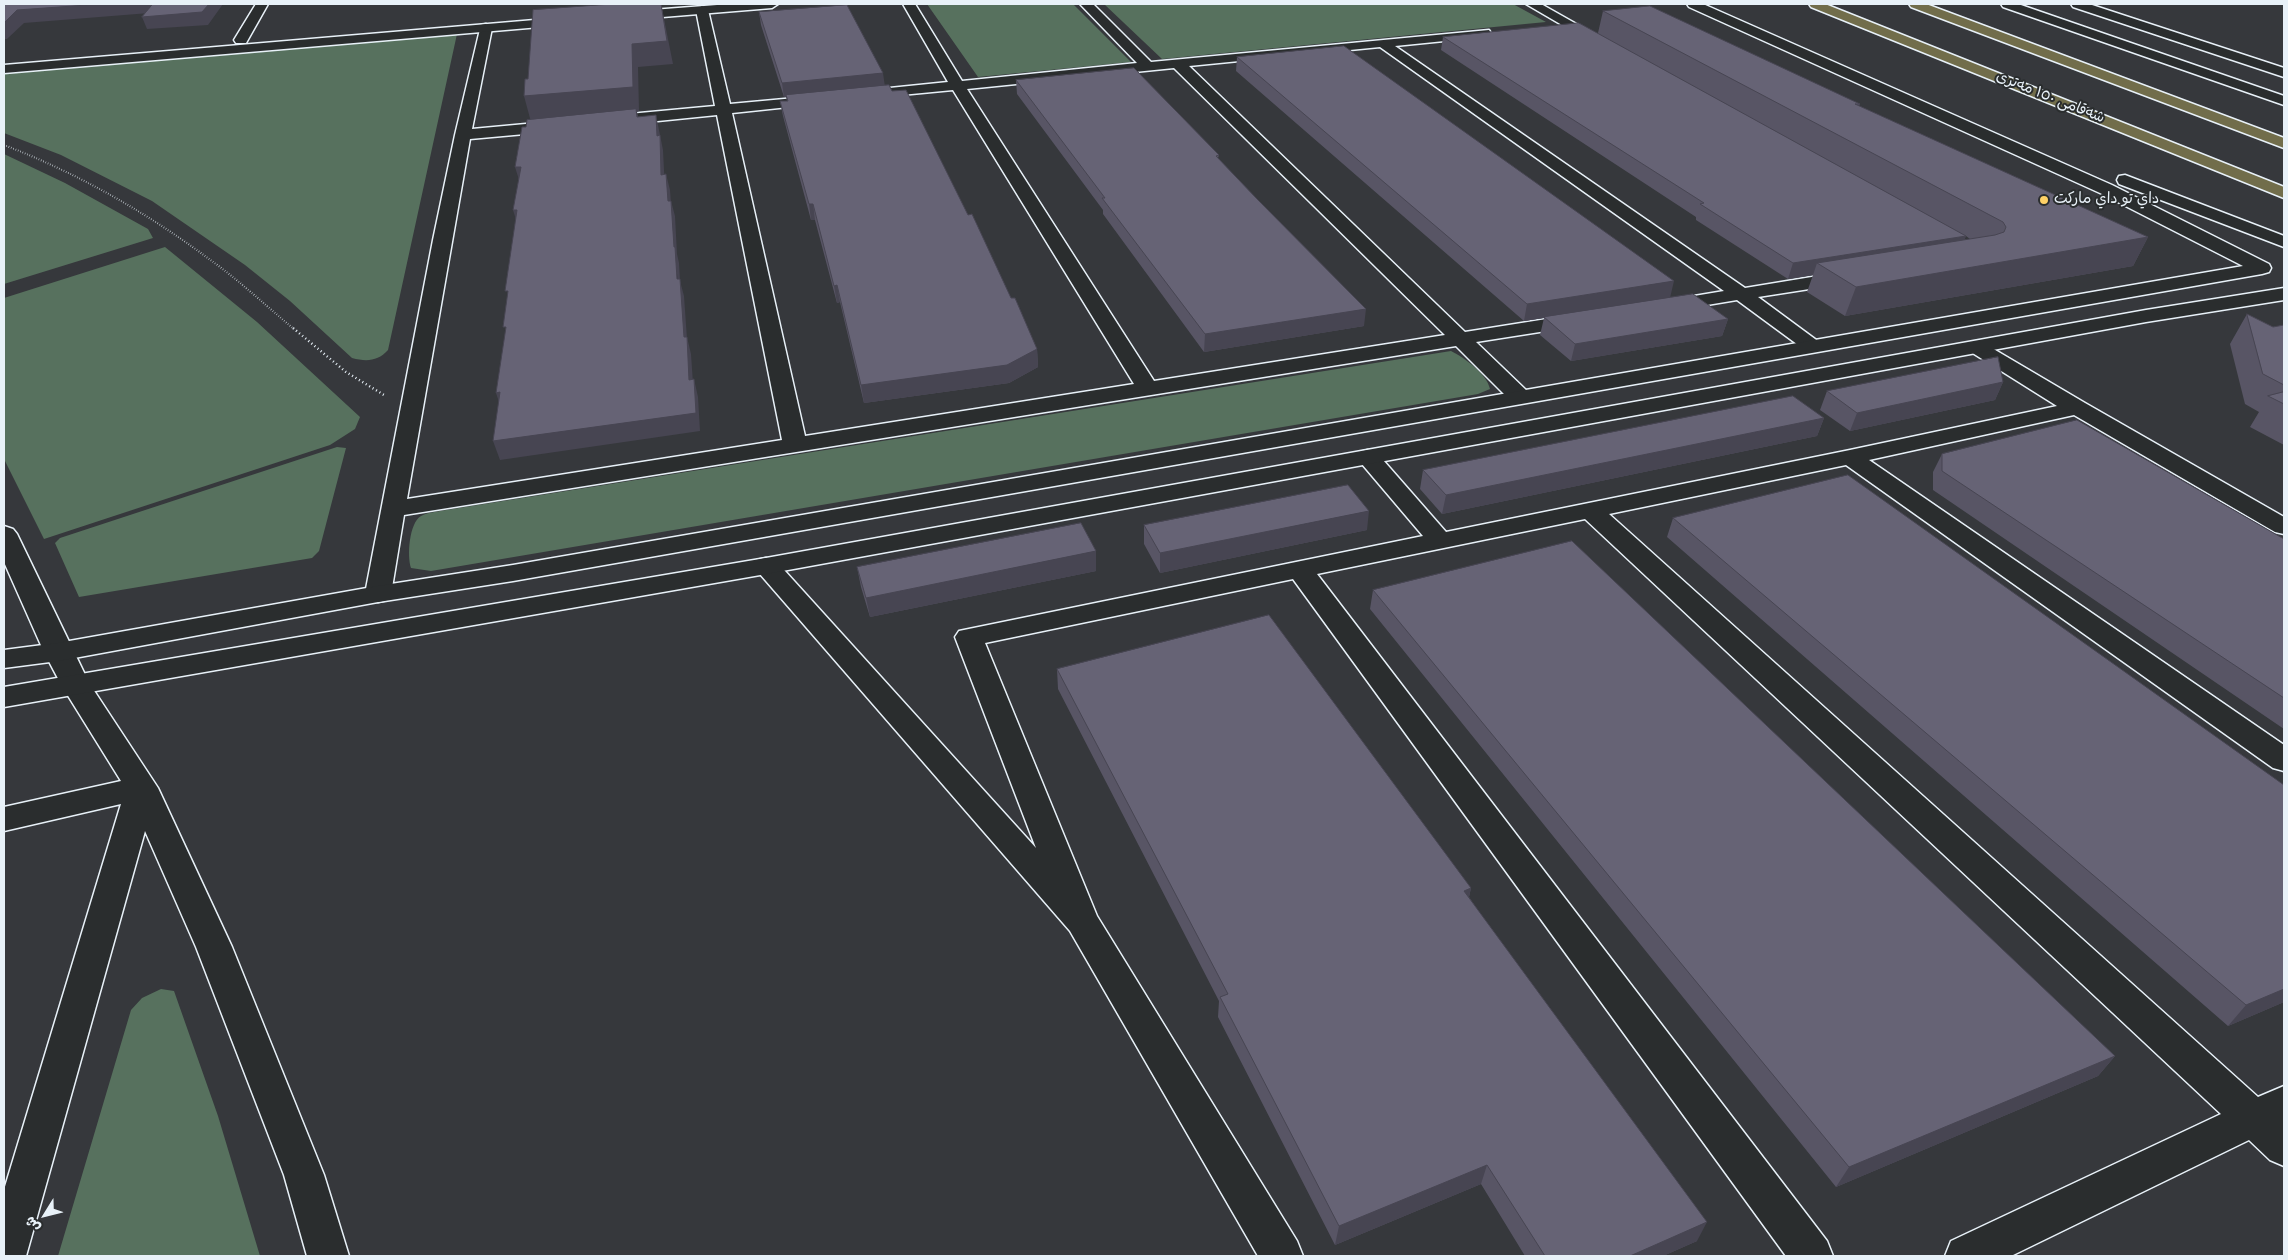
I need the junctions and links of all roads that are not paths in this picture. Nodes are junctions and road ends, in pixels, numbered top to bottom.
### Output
1 (262, 4) edge
2 (678, 4) edge
3 (772, 4) edge
4 (909, 4) edge
5 (1086, 4) edge
6 (1532, 4) edge
7 (1693, 4) edge
8 (1717, 4) edge
9 (1815, 4) edge
10 (1915, 4) edge
11 (2007, 4) edge
12 (2040, 4) edge
13 (2076, 4) edge
14 (630, 6) edge
15 (702, 10) junction
16 (1571, 25) junction
17 (486, 28) junction
18 (1541, 28) edge
19 (418, 29) junction
20 (1502, 32) edge
21 (241, 40) junction
22 (1382, 43) junction
23 (1623, 54) edge
24 (4, 60) edge
25 (1177, 63) junction
26 (1147, 66) junction
27 (4, 69) edge
28 (2284, 74) edge
29 (957, 85) junction
30 (2284, 88) edge
31 (860, 96) edge
32 (830, 99) edge
33 (2284, 101) edge
34 (723, 110) junction
35 (607, 121) edge
36 (569, 125) edge
37 (463, 135) junction
38 (2284, 143) edge
39 (2284, 193) edge
40 (2284, 242) edge
41 (2284, 254) edge
42 (2262, 268) junction
43 (1866, 274) edge
44 (2284, 282) edge
45 (1740, 294) junction
46 (2284, 294) edge
47 (2108, 296) junction
48 (1644, 309) edge
49 (2146, 316) junction
50 (1596, 317) edge
51 (1462, 339) junction
52 (1812, 346) junction
53 (1978, 348) junction
54 (1679, 370) junction
55 (1148, 388) junction
56 (1711, 395) junction
57 (1519, 396) junction
58 (2077, 408) junction
59 (795, 445) junction
60 (1368, 457) junction
61 (1850, 457) junction
62 (393, 509) junction
63 (1590, 510) junction
64 (2284, 527) edge
65 (1441, 541) junction
66 (6, 546) edge
67 (766, 566) junction
68 (1300, 570) junction
69 (513, 573) junction
70 (378, 594) junction
71 (510, 610) junction
72 (58, 652) junction
73 (4, 659) edge
74 (76, 686) junction
75 (4, 697) edge
76 (2284, 760) edge
77 (142, 788) junction
78 (4, 819) edge
79 (1082, 921) junction
80 (2269, 1111) edge
81 (2284, 1147) edge
82 (4, 1256) edge
83 (328, 1256) edge
84 (1282, 1256) edge
85 (1812, 1256) edge
86 (1966, 1256) edge

1 - 21 street
2 - 14 street
3 - 15 street
4 - 29 street
5 - 26 street
6 - 16 street
7 - 42 street
8 - 40 street
9 - 39 highway, شەقامی ١٥٠ مەتری
10 - 38 highway
11 - 33 street
12 - 30 street
13 - 28 street
14 - 15 street
15 - 34 street
16 - 18 street
16 - 23 street
17 - 19 street
17 - 19 street
17 - 37 street
19 - 21 street
19 - 27 street
20 - 22 street
21 - 24 street
22 - 25 street
22 - 45 street
25 - 26 street
25 - 51 street
26 - 29 street
29 - 31 street
29 - 55 street
32 - 34 street
34 - 35 street
34 - 59 street
36 - 37 street
37 - 62 street
41 - 42 street
42 - 44 street
42 - 47 street
43 - 45 street
45 - 48 street
45 - 52 street
46 - 49 street
47 - 49 street
47 - 52 street
49 - 53 street
50 - 51 street
51 - 55 street
51 - 57 street
52 - 54 street
53 - 56 street
53 - 58 street
54 - 56 street
54 - 57 street
55 - 59 street
56 - 60 street
57 - 69 street
58 - 61 street
58 - 64 street
59 - 62 street
60 - 65 street
60 - 67 street
61 - 63 street
61 - 76 street
62 - 70 street
63 - 65 street
63 - 80 street
65 - 68 street
66 - 72 street
67 - 71 street
67 - 79 street
68 - 79 street
68 - 85 street
69 - 70 street
69 - 71 street
70 - 72 street
71 - 74 street
72 - 73 street
72 - 74 street
74 - 75 street
74 - 77 street
77 - 78 street
77 - 82 street
77 - 83 street
79 - 84 street
80 - 81 street
80 - 86 street

